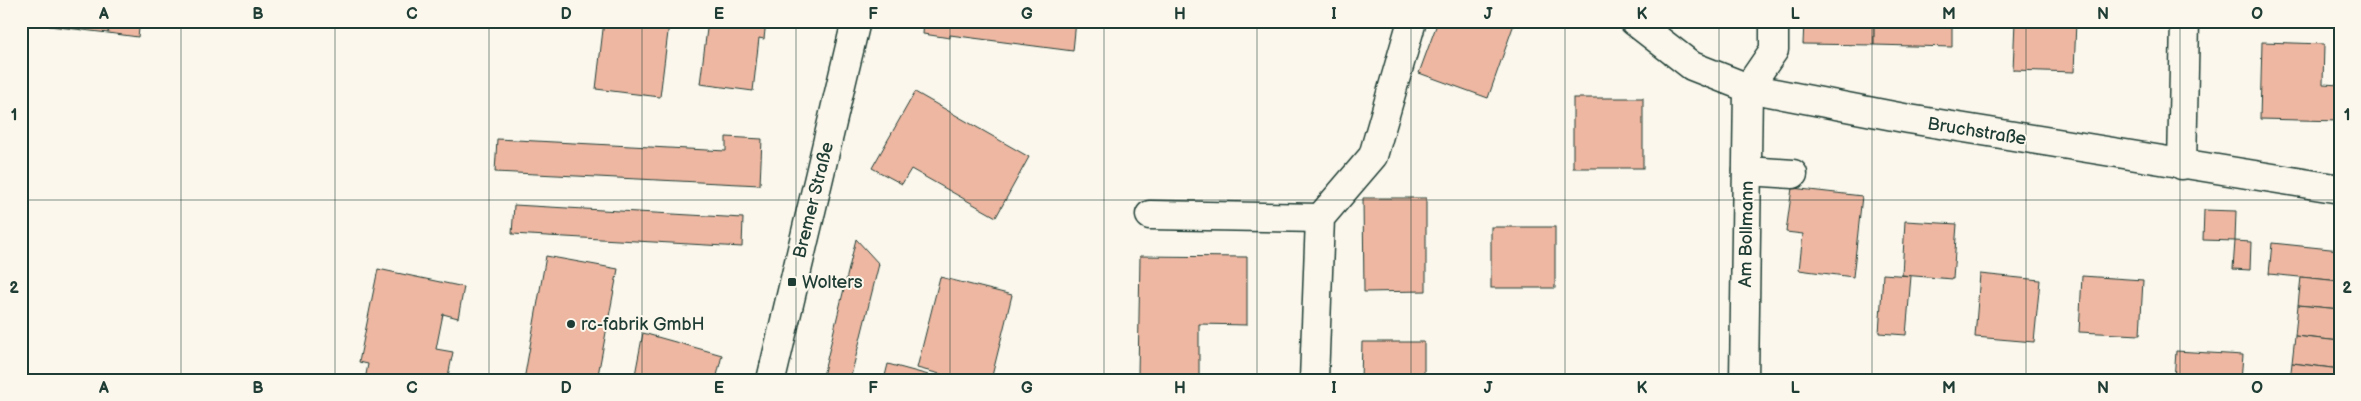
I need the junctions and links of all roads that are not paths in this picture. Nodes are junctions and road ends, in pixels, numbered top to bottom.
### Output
1 (856, 21) edge
2 (1412, 21) edge
3 (1634, 21) edge
4 (1774, 21) edge
5 (2185, 21) edge
6 (1748, 88) junction
7 (2182, 164) junction
8 (1747, 171) junction
9 (1793, 174) dead end
10 (2340, 189) edge
11 (1150, 215) dead end
12 (1320, 218) junction
13 (771, 380) edge
14 (1314, 380) edge
15 (1744, 380) edge

1 - 13 street, Bremer Straße
2 - 12 street
3 - 6 street, Bruchstraße
4 - 6 street
5 - 7 street
6 - 7 street, Bruchstraße
6 - 8 street, Am Bollmann
7 - 10 street, Bruchstraße
8 - 9 street
8 - 15 street, Am Bollmann
11 - 12 street
12 - 14 street

